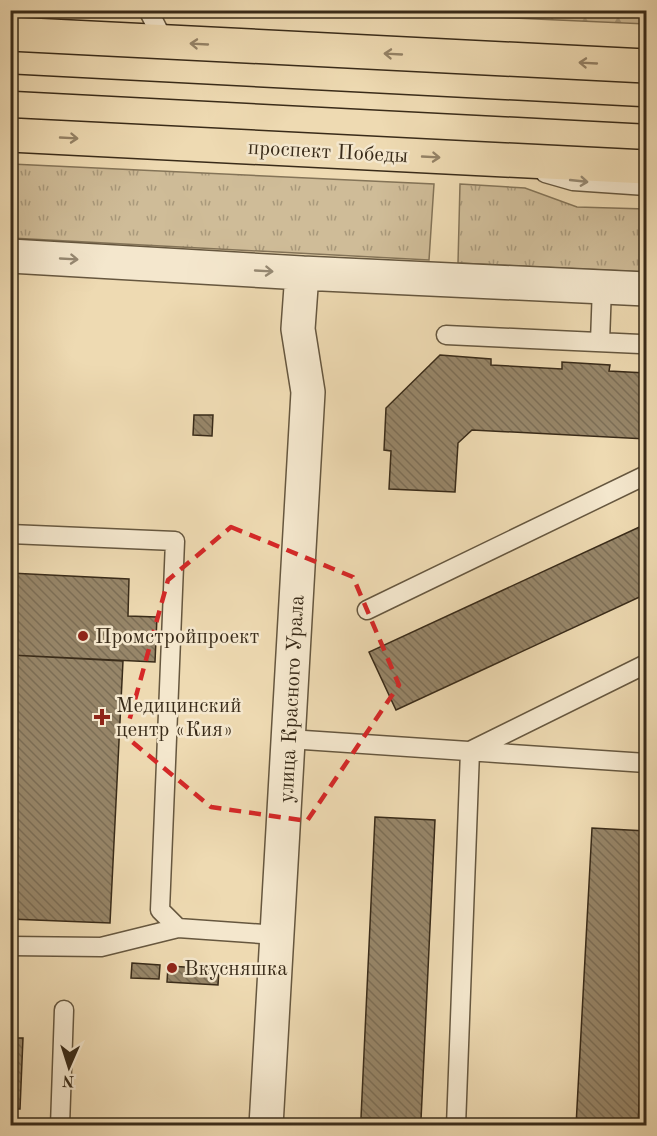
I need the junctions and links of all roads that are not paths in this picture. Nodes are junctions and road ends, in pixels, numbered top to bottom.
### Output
1 (148, 10) edge
2 (10, 34) edge
3 (165, 43) junction
4 (646, 66) edge
5 (10, 135) edge
6 (503, 160) junction
7 (646, 167) edge
8 (646, 186) edge
9 (10, 256) edge
10 (302, 273) junction
11 (602, 286) junction
12 (646, 289) edge
13 (446, 335) dead end
14 (600, 342) junction
15 (640, 344) dead end
16 (646, 475) edge
17 (10, 534) edge
18 (368, 610) dead end
19 (646, 664) edge
20 (289, 739) junction
21 (470, 751) junction
22 (646, 764) edge
23 (178, 928) junction
24 (277, 935) junction
25 (10, 946) edge
26 (63, 1010) dead end
27 (60, 1125) edge
28 (266, 1125) edge
29 (456, 1125) edge

1 - 3 lane
2 - 3 main road
4 -> 3 main road
5 -> 6 main road, проспект Победы
6 - 7 main road, проспект Победы
6 -> 8 lane
9 -> 10 street
10 - 11 street
10 - 20 street, улица Красного Урала
11 - 12 street
11 - 14 lane
13 - 14 lane
14 - 15 lane
16 - 18 lane
17 - 23 lane
19 - 21 lane
20 - 21 lane
20 - 24 street, улица Красного Урала
21 - 22 lane
21 - 29 lane
23 - 24 lane
23 - 25 lane
24 - 28 street, улица Красного Урала
26 - 27 lane

